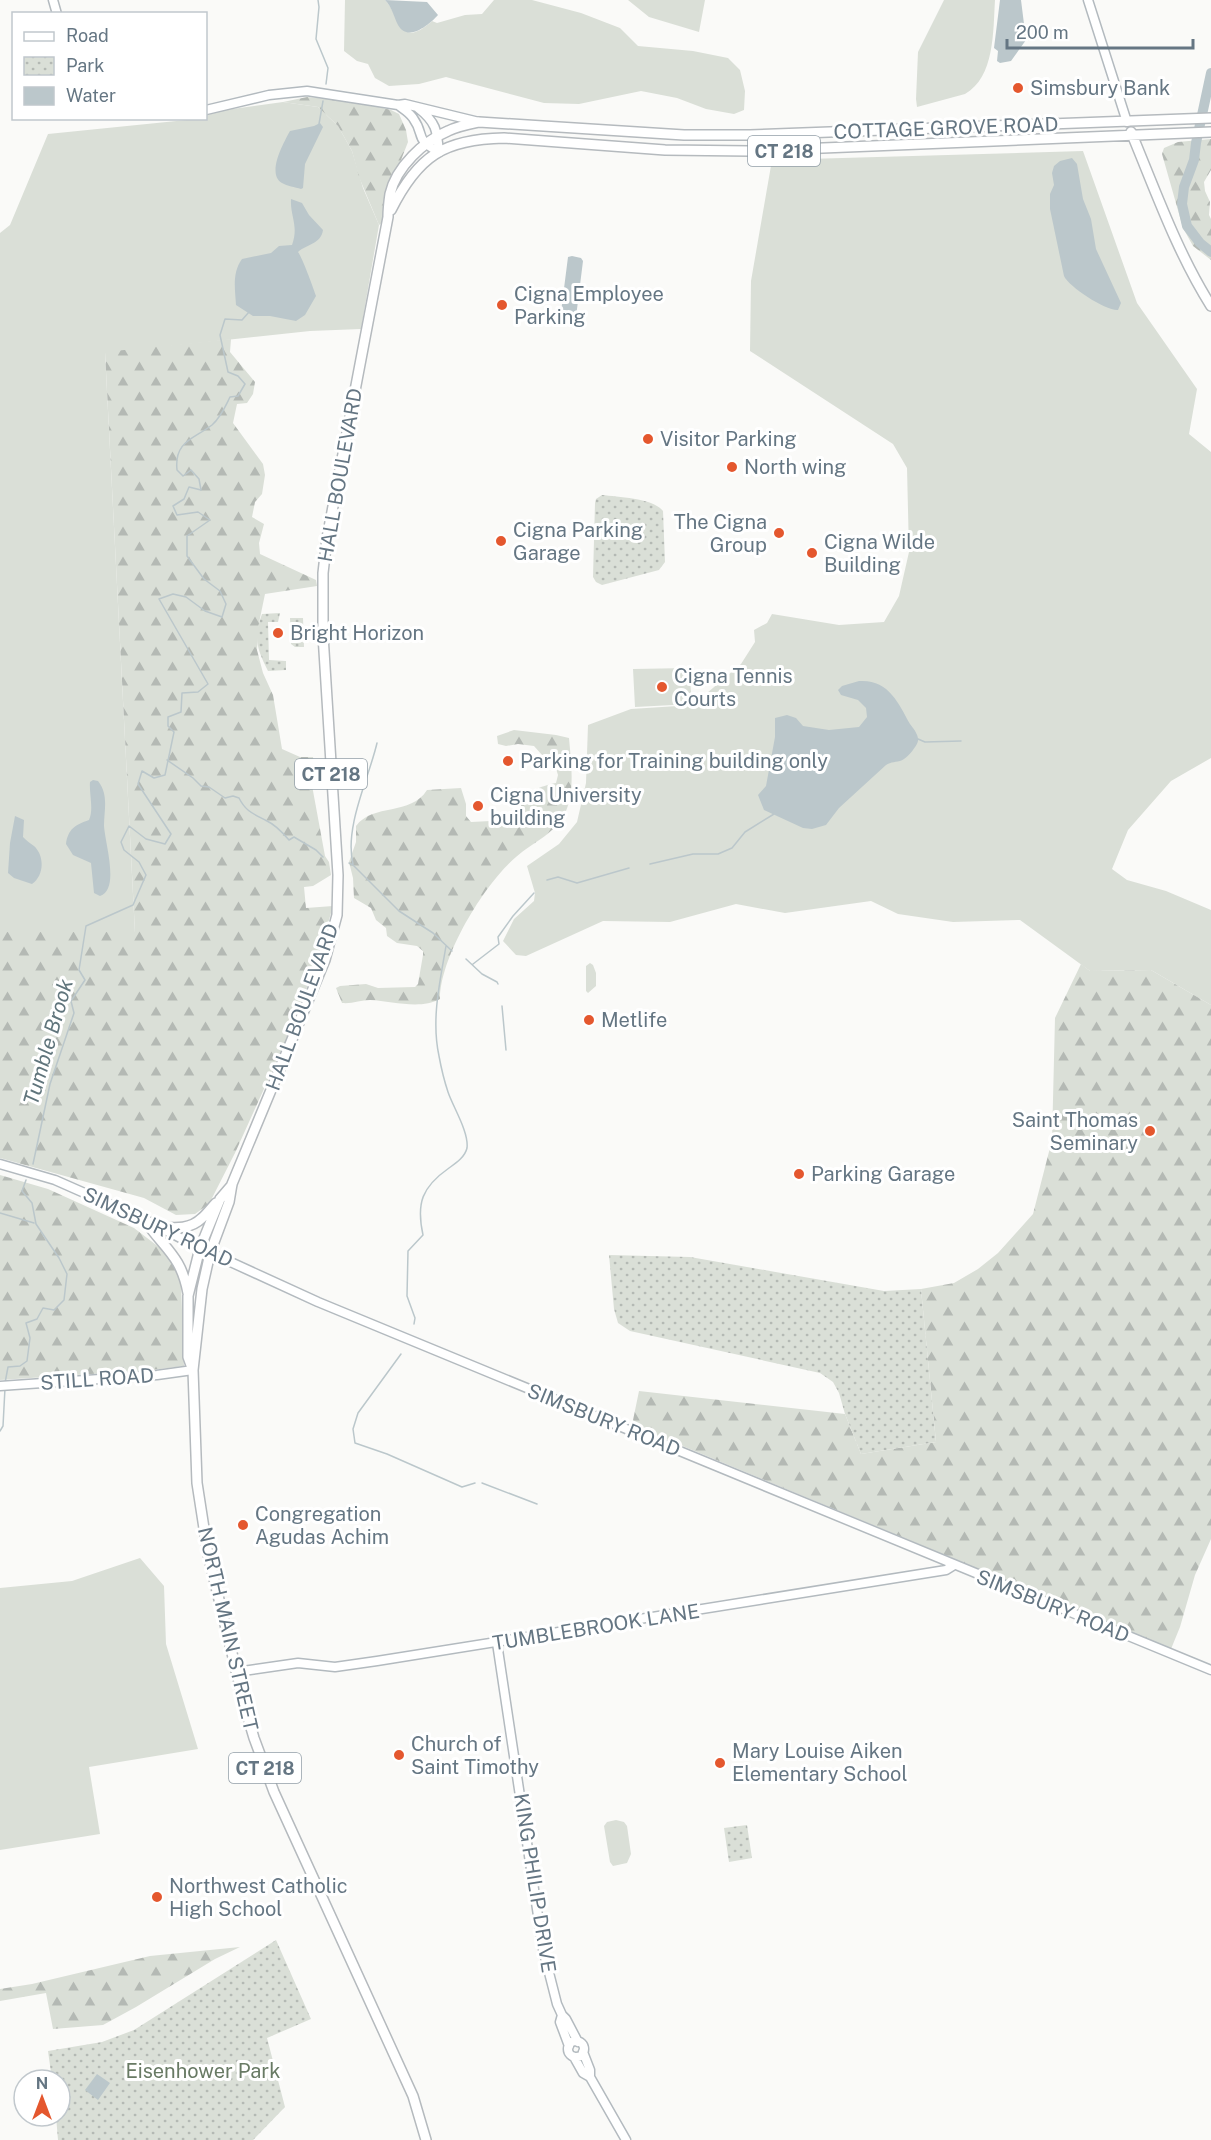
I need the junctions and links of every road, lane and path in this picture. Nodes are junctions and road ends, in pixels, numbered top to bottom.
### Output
1 (1088, 0) edge
2 (398, 105) junction
3 (415, 106) junction
4 (207, 110) edge
5 (1209, 118) edge
6 (479, 122) junction
7 (1127, 122) junction
8 (988, 127) junction
9 (1208, 133) edge
10 (1133, 136) junction
11 (432, 140) junction
12 (982, 143) junction
13 (439, 152) junction
14 (388, 217) junction
15 (1211, 306) edge
16 (0, 1164) edge
17 (232, 1184) junction
18 (220, 1199) junction
19 (144, 1219) junction
20 (159, 1227) junction
21 (200, 1248) junction
22 (210, 1253) junction
23 (188, 1296) junction
24 (193, 1370) junction
25 (3, 1386) edge
26 (954, 1565) junction
27 (496, 1643) junction
28 (1211, 1670) edge
29 (236, 1672) junction
30 (562, 2015) junction
31 (578, 2042) junction
32 (569, 2046) junction
33 (583, 2052) junction
34 (574, 2057) junction
35 (590, 2077) junction
36 (426, 2140) edge
37 (626, 2140) edge

1 - 7 street
2 - 3 street
2 - 4 street
2 - 11 street
3 - 6 street
3 - 11 street
5 - 7 main road, COTTAGE GROVE ROAD / CT 218
6 - 8 main road, COTTAGE GROVE ROAD / CT 218
6 - 11 main road, COTTAGE GROVE ROAD / CT 218
7 - 8 main road, COTTAGE GROVE ROAD / CT 218
7 - 10 main road
8 - 12 main road
9 - 10 main road, COTTAGE GROVE ROAD / CT 218
10 - 12 main road, COTTAGE GROVE ROAD / CT 218
10 - 15 main road
11 - 13 street
11 - 13 street
11 - 14 main road, HALL BOULEVARD / CT 218
12 - 13 main road, COTTAGE GROVE ROAD / CT 218
13 - 14 main road, HALL BOULEVARD / CT 218
14 - 17 main road, HALL BOULEVARD / CT 218
16 - 19 street, SIMSBURY ROAD
17 - 18 main road, HALL BOULEVARD / CT 218
17 - 22 main road, HALL BOULEVARD / CT 218
18 - 20 main road
18 - 21 main road, HALL BOULEVARD / CT 218
19 - 20 street, SIMSBURY ROAD
19 - 23 main road
20 - 21 street, SIMSBURY ROAD
21 - 22 street, SIMSBURY ROAD
21 - 23 main road, NORTH MAIN STREET / CT 218
22 - 24 main road, NORTH MAIN STREET / CT 218
22 - 26 street, SIMSBURY ROAD
23 - 24 main road, NORTH MAIN STREET / CT 218
24 - 25 street, STILL ROAD
24 - 29 main road, NORTH MAIN STREET / CT 218
26 - 27 street, TUMBLEBROOK LANE
26 - 28 street, SIMSBURY ROAD
27 - 29 street, TUMBLEBROOK LANE
27 - 30 street, KING PHILIP DRIVE
29 - 36 main road, NORTH MAIN STREET / CT 218
30 - 31 street, KING PHILIP DRIVE
30 - 32 street, KING PHILIP DRIVE
31 - 32 street
31 - 33 street
32 - 34 street
33 - 34 street
33 - 35 street
34 - 35 street
35 - 37 street

